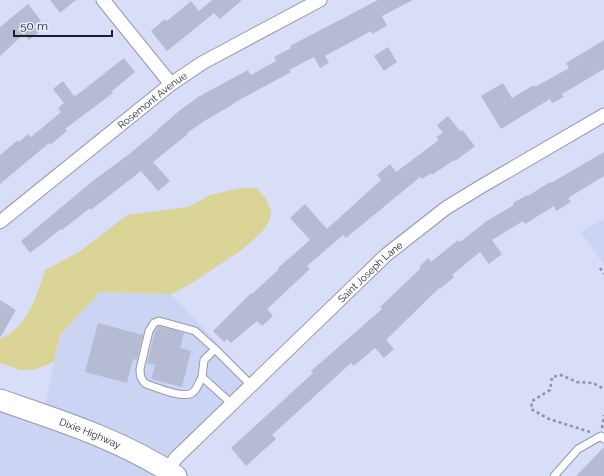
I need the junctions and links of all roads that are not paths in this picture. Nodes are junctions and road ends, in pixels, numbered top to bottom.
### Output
1 (103, 0) edge
2 (320, 0) edge
3 (171, 84) junction
4 (604, 114) edge
5 (0, 222) edge
6 (215, 349) junction
7 (202, 377) junction
8 (251, 385) junction
9 (0, 400) edge
10 (232, 404) junction
11 (602, 438) edge
12 (168, 474) edge
13 (554, 476) edge

1 - 3 street
2 - 3 street, Rosemont Avenue
3 - 5 street, Rosemont Avenue
4 - 8 street, Saint Joseph Lane
6 - 7 lane
6 - 7 lane
6 - 8 lane
7 - 10 lane
8 - 10 street, Saint Joseph Lane
9 - 12 main road, Dixie Highway
10 - 12 street, Saint Joseph Lane
11 - 13 lane

